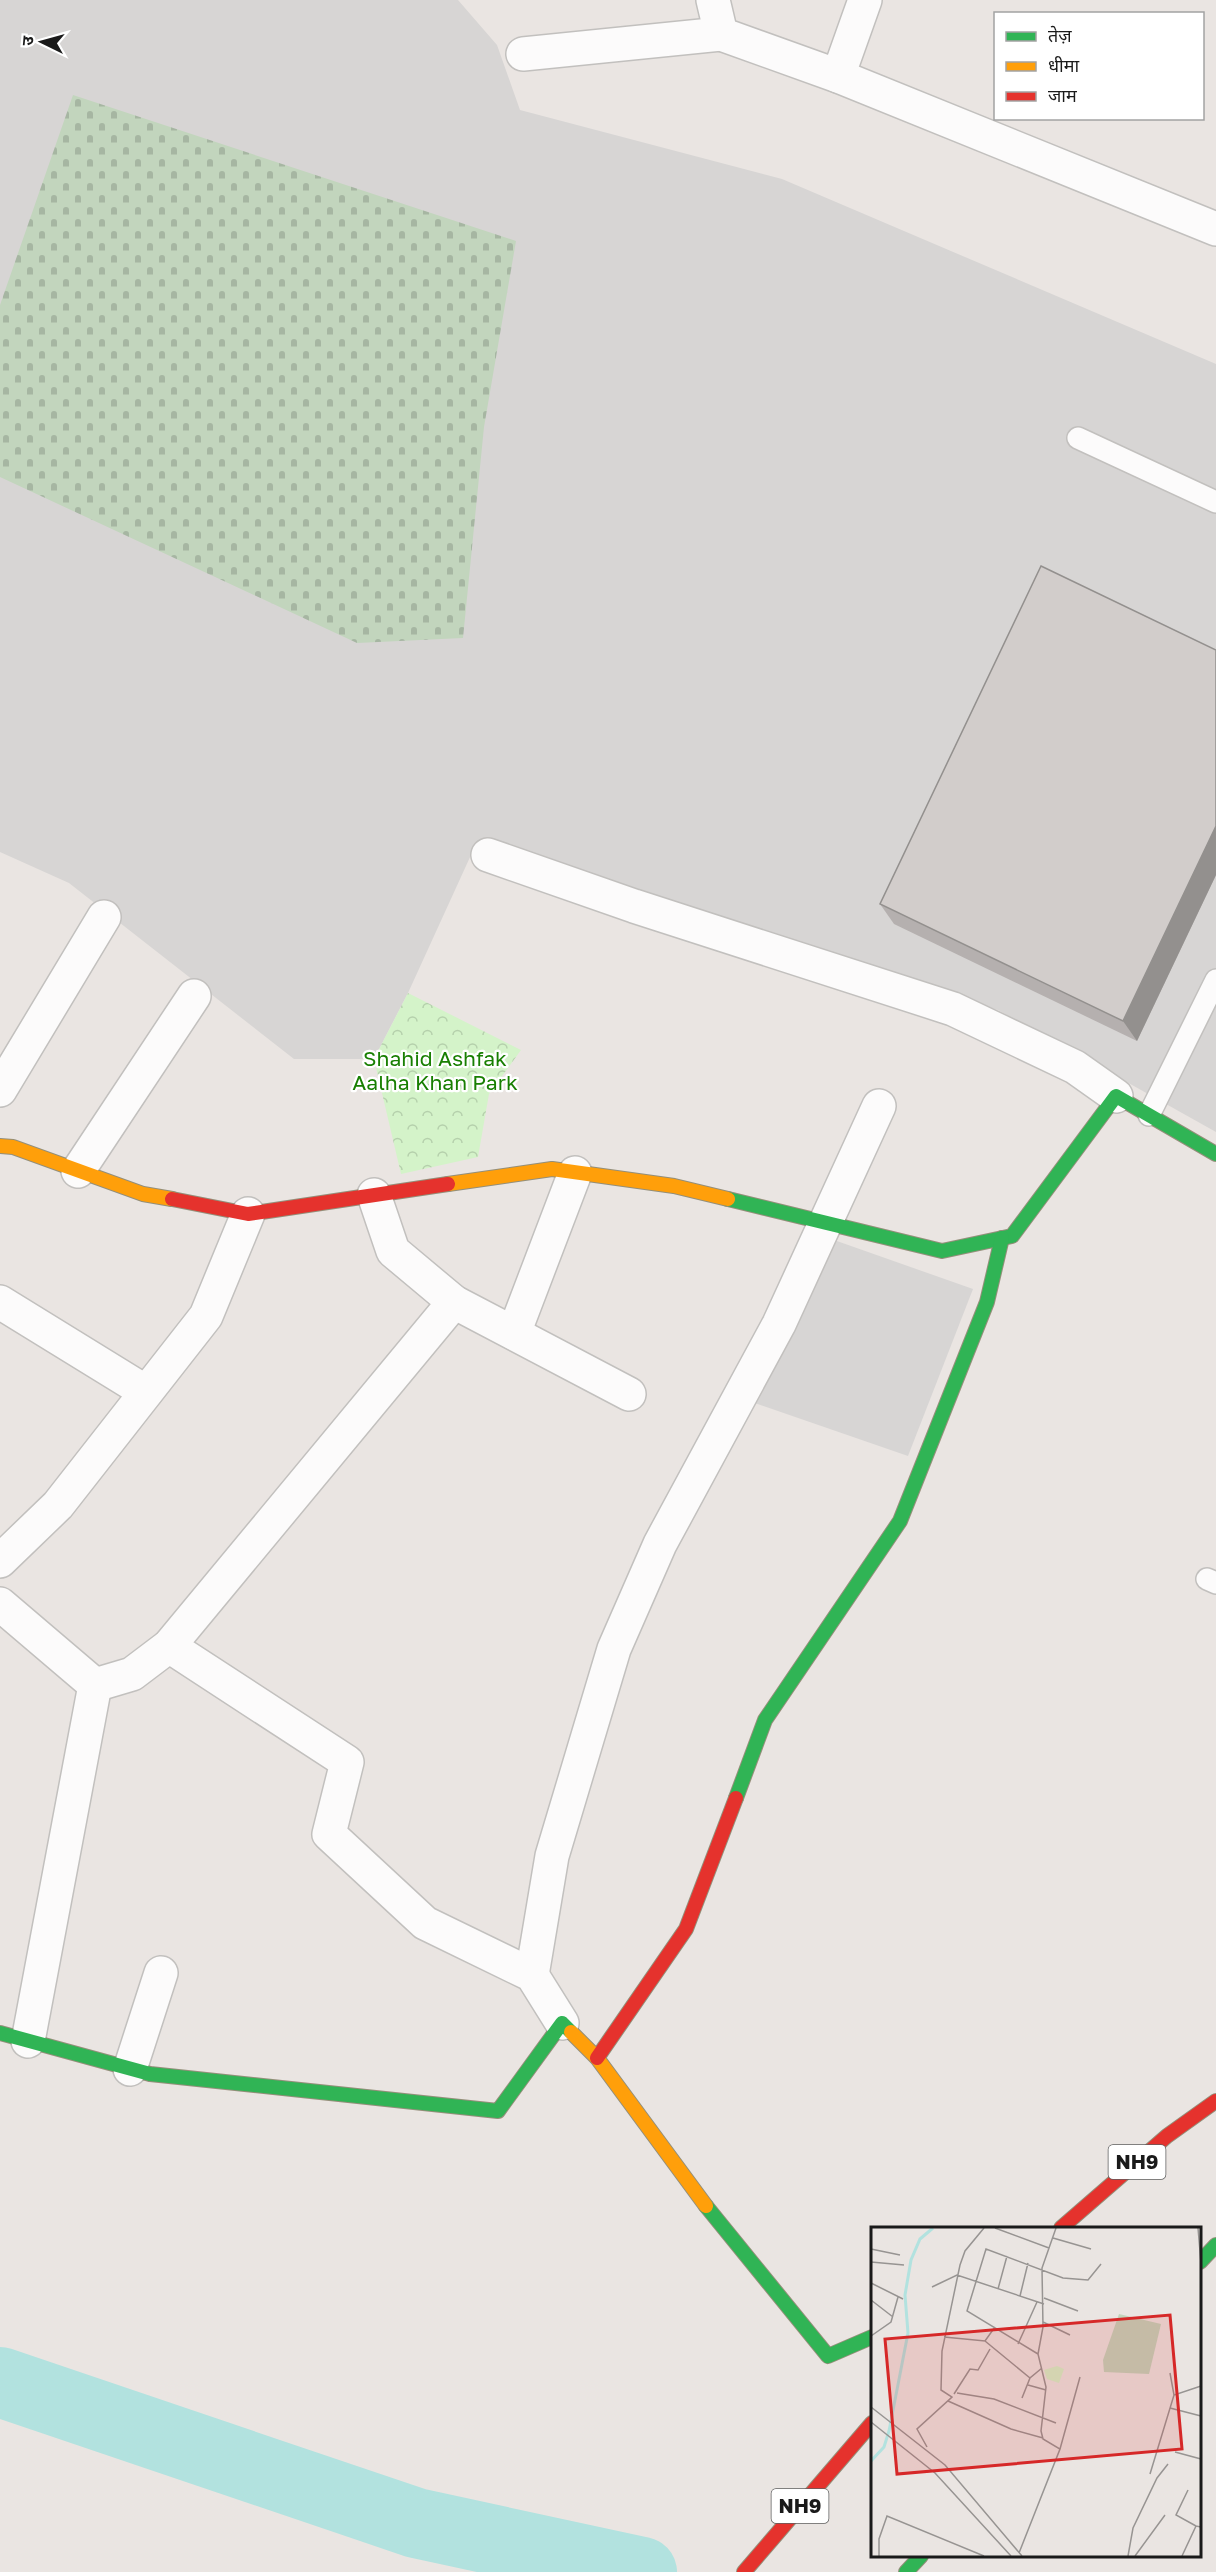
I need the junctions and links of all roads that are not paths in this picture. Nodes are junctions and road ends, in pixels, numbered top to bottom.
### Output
1 (713, 0) edge
2 (865, 0) edge
3 (721, 34) junction
4 (523, 54) dead end
5 (838, 76) junction
6 (1216, 229) edge
7 (1078, 438) dead end
8 (1216, 502) edge
9 (488, 855) dead end
10 (104, 917) dead end
11 (1216, 980) edge
12 (194, 996) dead end
13 (0, 1090) edge
14 (1116, 1096) junction
15 (879, 1106) dead end
16 (1149, 1116) junction
17 (0, 1146) edge
18 (1216, 1154) edge
19 (78, 1171) junction
20 (575, 1173) junction
21 (374, 1195) junction
22 (248, 1214) junction
23 (826, 1223) junction
24 (1002, 1238) junction
25 (0, 1302) edge
26 (454, 1302) junction
27 (514, 1333) junction
28 (146, 1392) junction
29 (628, 1394) dead end
30 (0, 1561) edge
31 (0, 1604) edge
32 (169, 1646) junction
33 (95, 1685) junction
34 (161, 1973) dead end
35 (531, 1975) junction
36 (562, 2024) junction
37 (14, 2037) edge
38 (597, 2058) junction
39 (130, 2069) junction
40 (1216, 2101) edge
41 (1063, 2227) edge
42 (1216, 2245) edge
43 (1201, 2261) edge
44 (871, 2338) edge
45 (871, 2425) edge
46 (920, 2557) edge
47 (744, 2572) edge
48 (906, 2572) edge

1 - 3 street
2 - 5 street
3 - 4 street
3 - 5 street
5 - 6 street
7 - 8 lane
9 - 14 street
10 - 13 street
11 - 16 lane
12 - 19 street
14 - 16 main road
14 - 24 main road
15 - 23 street
16 - 18 main road
17 - 19 main road
19 - 22 main road
20 - 21 main road
20 - 23 main road
20 - 27 street
21 - 22 main road
21 - 26 street
22 - 28 street
23 - 24 main road
23 - 35 street
24 - 38 main road
25 - 28 street
26 - 27 street
26 - 32 street
27 - 29 street
28 - 30 street
31 - 33 street
32 - 33 street
32 - 35 street
33 - 37 street
34 - 39 street
35 - 36 street
36 - 38 main road
36 - 39 main road
37 - 39 main road
38 - 44 main road
40 - 41 main road, NH9
42 - 43 main road
45 - 47 main road, NH9
46 - 48 main road

